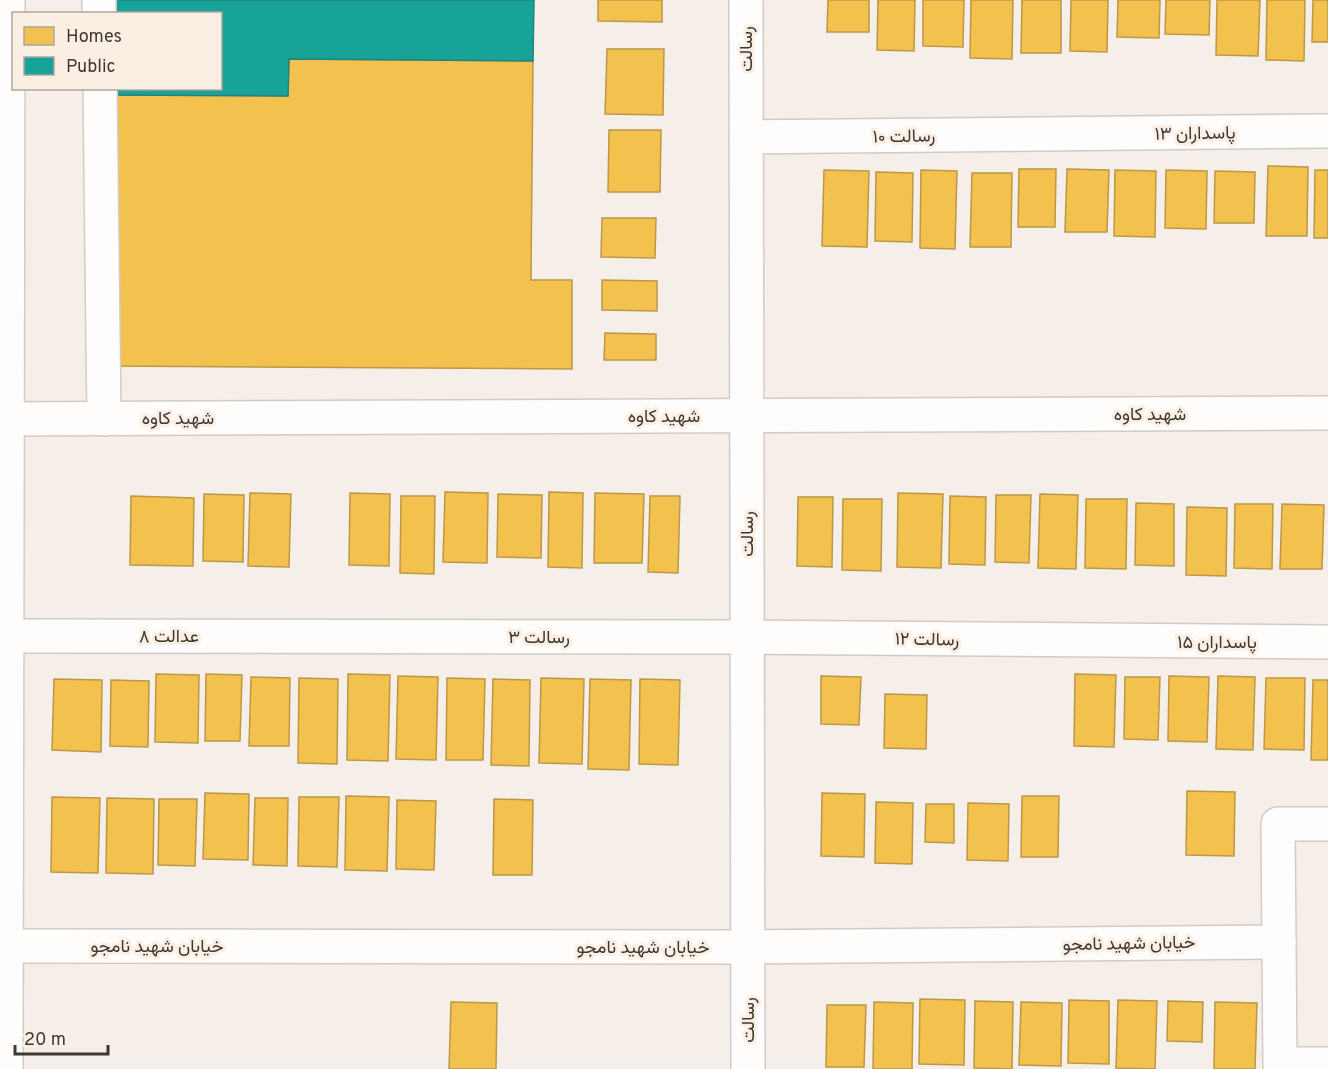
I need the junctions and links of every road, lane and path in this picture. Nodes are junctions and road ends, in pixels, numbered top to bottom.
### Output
1 (8, 0) edge
2 (746, 0) edge
3 (100, 90) edge
4 (1328, 131) edge
5 (1062, 134) joint
6 (4, 136) edge
7 (746, 137) junction
8 (1328, 413) edge
9 (747, 415) junction
10 (104, 418) junction
11 (4, 419) edge
12 (4, 636) edge
13 (332, 637) joint
14 (747, 637) junction
15 (1106, 641) joint
16 (1328, 642) edge
17 (1328, 824) edge
18 (1279, 942) junction
19 (3, 946) edge
20 (748, 947) junction
21 (1328, 1064) edge
22 (6, 1069) edge
23 (748, 1069) edge

1 - 6 street
2 - 7 street, رسالت
3 - 10 street
4 - 5 street, پاسداران ۱۳
5 - 7 street, رسالت ۱۰
6 - 11 street
7 - 9 street, رسالت
8 - 9 street, شهید کاوه
9 - 10 street, شهید کاوه
9 - 14 street, رسالت
10 - 11 street, شهید کاوه
11 - 12 street
12 - 13 street, عدالت ۸
12 - 19 street
13 - 14 street, رسالت ۳
14 - 15 street, رسالت ۱۲
14 - 20 street, رسالت
15 - 16 street, پاسداران ۱۵
17 - 18 street
18 - 20 street, خیابان شهید نامجو
18 - 21 street
19 - 20 street, خیابان شهید نامجو
19 - 22 street
20 - 23 street, رسالت

